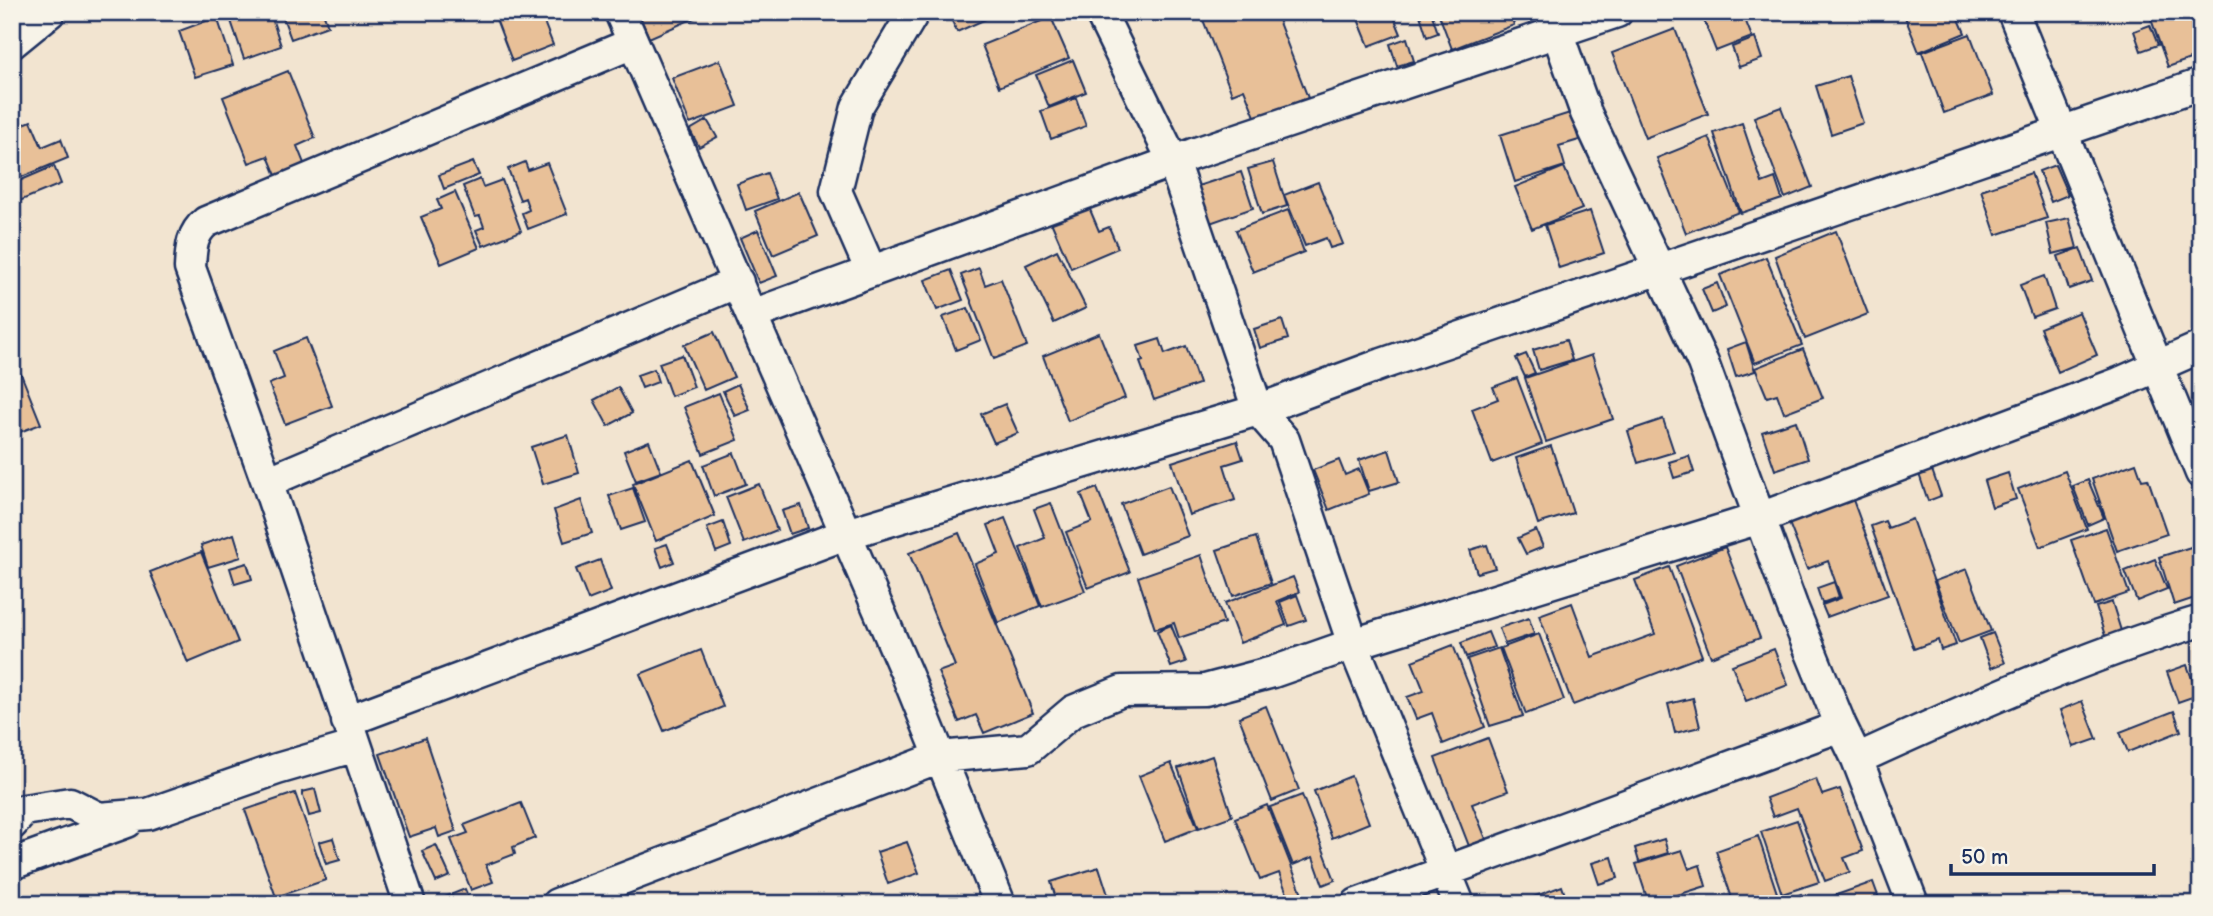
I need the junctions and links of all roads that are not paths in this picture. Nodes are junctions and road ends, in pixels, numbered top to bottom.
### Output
1 (50, 12) edge
2 (620, 12) edge
3 (914, 12) edge
4 (1100, 12) edge
5 (1616, 12) edge
6 (2013, 12) edge
7 (1554, 22) edge
8 (12, 43) edge
9 (634, 43) junction
10 (2201, 84) edge
11 (2063, 132) junction
12 (1173, 161) junction
13 (871, 271) junction
14 (1661, 271) junction
15 (738, 282) junction
16 (752, 314) junction
17 (2201, 346) edge
18 (2155, 365) junction
19 (1258, 410) junction
20 (2201, 473) edge
21 (267, 482) junction
22 (1760, 519) junction
23 (846, 534) junction
24 (2201, 621) edge
25 (1353, 644) junction
26 (1841, 726) junction
27 (352, 733) junction
28 (940, 757) junction
29 (1857, 759) junction
30 (148, 814) junction
31 (12, 824) edge
32 (12, 864) edge
33 (1446, 871) junction
34 (410, 904) edge
35 (557, 904) edge
36 (1000, 904) edge
37 (1357, 904) edge
38 (1460, 904) edge
39 (1913, 904) edge

1 - 8 street
2 - 9 street
3 - 13 street
4 - 12 street
5 - 7 street
6 - 11 street
7 - 12 street
7 - 14 street
9 - 15 street
9 - 21 street
10 - 11 street
11 - 14 street
11 - 18 street
12 - 13 street
12 - 19 street
13 - 16 street
14 - 19 street
14 - 22 street
15 - 16 street
15 - 21 street
16 - 23 street
17 - 18 street
18 - 20 street
18 - 22 street
19 - 23 street
19 - 25 street
21 - 27 street
22 - 25 street
22 - 26 street
23 - 27 street
23 - 28 street
24 - 29 street
25 - 28 street
25 - 33 street
26 - 29 street
26 - 33 street
27 - 30 street
27 - 34 street
28 - 35 street
28 - 36 street
29 - 39 street
30 - 31 street
30 - 32 street
33 - 37 street
33 - 38 street

